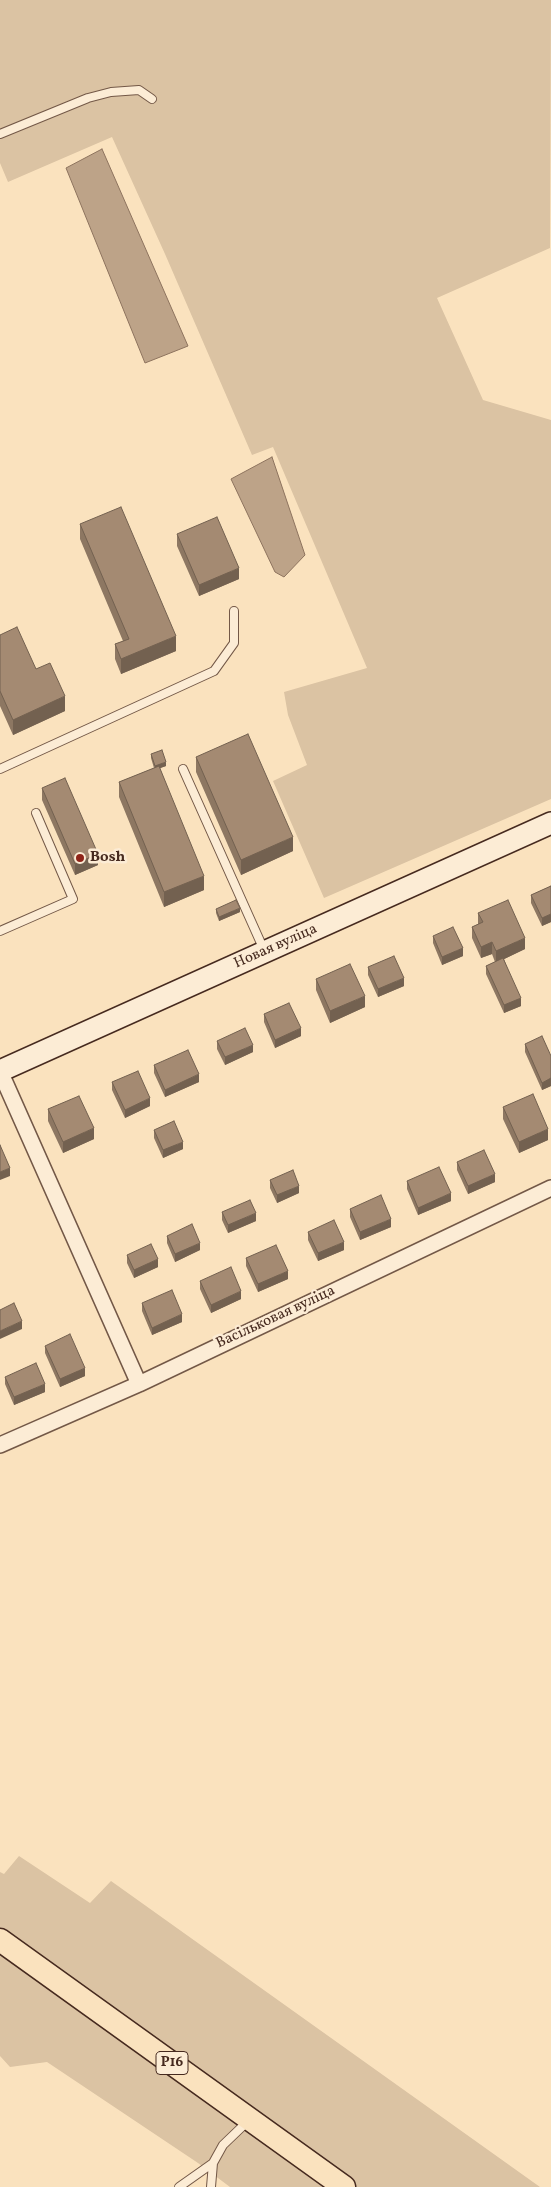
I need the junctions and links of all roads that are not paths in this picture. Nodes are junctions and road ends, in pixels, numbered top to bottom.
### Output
1 (152, 99) dead end
2 (0, 134) edge
3 (234, 611) dead end
4 (0, 769) edge
5 (183, 769) dead end
6 (36, 813) dead end
7 (551, 823) edge
8 (0, 930) edge
9 (265, 952) junction
10 (0, 1071) edge
11 (551, 1188) edge
12 (139, 1384) junction
13 (0, 1445) edge
14 (0, 1940) edge
15 (250, 2119) junction
16 (213, 2163) junction
17 (179, 2187) edge
18 (211, 2187) edge
19 (344, 2187) edge

1 - 2 lane
3 - 4 lane
5 - 9 lane
6 - 8 lane
7 - 9 street, Новая вуліца
9 - 10 street, Новая вуліца
10 - 12 street
11 - 12 street, Васільковая вуліца
12 - 13 street, Васільковая вуліца
14 - 15 main road, Р16
15 - 16 lane
15 - 19 main road, Р16
16 - 17 lane
16 - 18 lane

